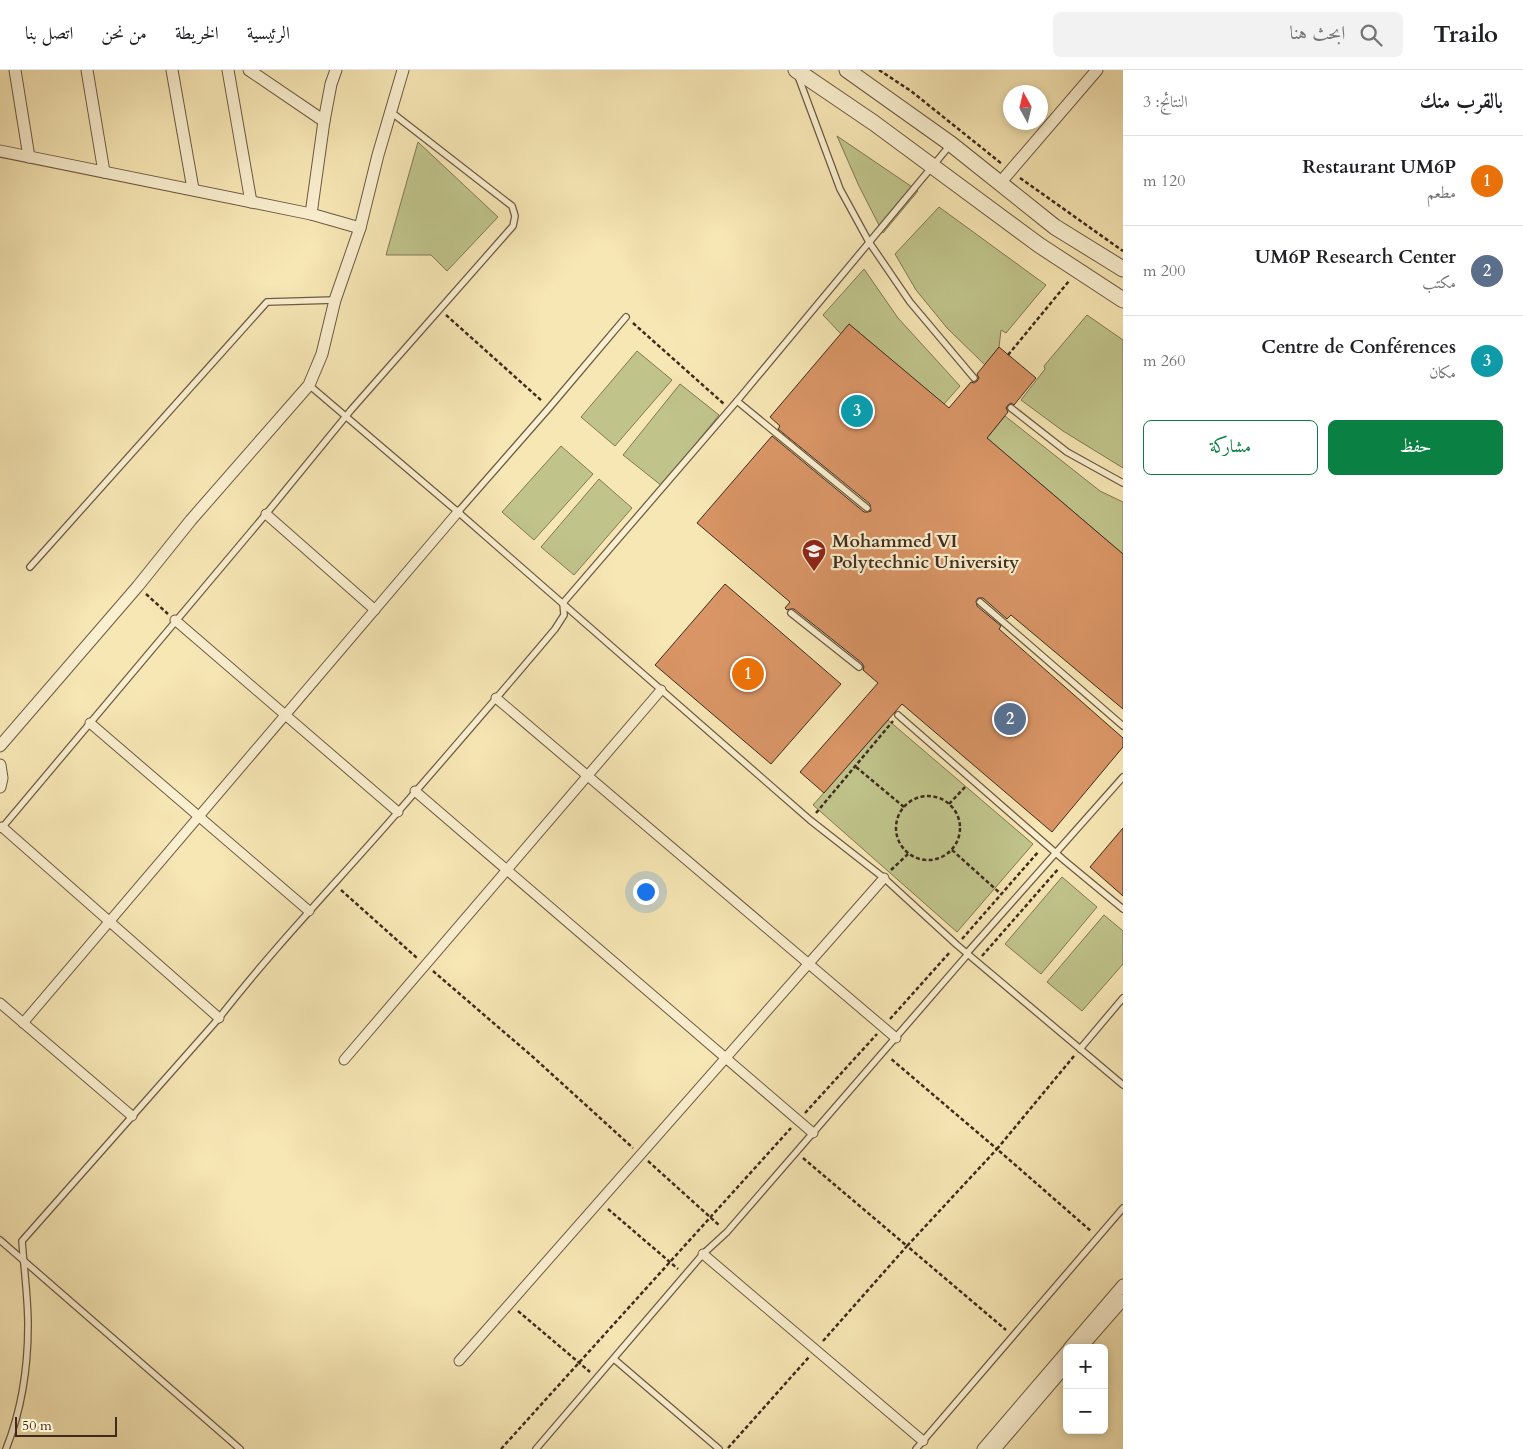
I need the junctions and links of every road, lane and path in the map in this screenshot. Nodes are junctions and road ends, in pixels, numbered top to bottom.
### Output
1 (15, 70) edge
2 (87, 70) edge
3 (172, 70) edge
4 (228, 70) edge
5 (249, 70) edge
6 (336, 70) edge
7 (403, 70) edge
8 (796, 70) edge
9 (847, 70) edge
10 (879, 70) edge
11 (1097, 70) edge
12 (391, 112) junction
13 (324, 121) junction
14 (950, 144) junction
15 (0, 151) edge
16 (29, 157) junction
17 (932, 167) junction
18 (1010, 170) junction
19 (104, 172) junction
20 (1000, 183) junction
21 (193, 189) junction
22 (252, 202) junction
23 (311, 214) junction
24 (360, 228) junction
25 (869, 242) junction
26 (1123, 250) edge
27 (1123, 269) edge
28 (1078, 271) junction
29 (335, 300) junction
30 (1123, 300) edge
31 (439, 309) junction
32 (626, 317) joint
33 (1008, 355) dead end
34 (974, 378) dead end
35 (308, 385) junction
36 (737, 401) junction
37 (550, 408) junction
38 (730, 408) junction
39 (1011, 408) dead end
40 (346, 417) junction
41 (1123, 483) edge
42 (867, 508) dead end
43 (458, 512) junction
44 (266, 514) junction
45 (30, 567) dead end
46 (138, 586) junction
47 (980, 602) dead end
48 (563, 604) junction
49 (375, 610) junction
50 (791, 613) dead end
51 (175, 620) junction
52 (859, 667) dead end
53 (661, 690) junction
54 (496, 698) junction
55 (285, 715) junction
56 (898, 715) joint
57 (90, 723) junction
58 (1123, 726) edge
59 (0, 746) edge
60 (0, 765) edge
61 (856, 767) junction
62 (588, 776) junction
63 (1123, 777) edge
64 (972, 780) junction
65 (0, 787) edge
66 (415, 791) junction
67 (949, 804) junction
68 (904, 807) junction
69 (398, 812) junction
70 (199, 817) junction
71 (810, 820) junction
72 (1, 829) edge
73 (1045, 844) junction
74 (952, 850) junction
75 (1056, 853) junction
76 (908, 854) junction
77 (1065, 861) junction
78 (507, 870) junction
79 (884, 878) junction
80 (333, 884) junction
81 (1001, 894) junction
82 (1123, 909) edge
83 (309, 911) junction
84 (109, 922) junction
85 (957, 945) junction
86 (968, 954) junction
87 (977, 962) junction
88 (809, 963) junction
89 (426, 965) junction
90 (1123, 998) edge
91 (0, 1003) edge
92 (219, 1018) junction
93 (23, 1023) junction
94 (883, 1026) junction
95 (896, 1038) junction
96 (1080, 1049) junction
97 (884, 1052) junction
98 (726, 1058) junction
99 (344, 1060) dead end
100 (1123, 1085) edge
101 (132, 1116) junction
102 (798, 1120) junction
103 (813, 1133) junction
104 (997, 1149) junction
105 (796, 1152) junction
106 (641, 1155) junction
107 (600, 1201) junction
108 (1123, 1208) edge
109 (711, 1217) junction
110 (727, 1232) junction
111 (1098, 1238) junction
112 (0, 1240) edge
113 (908, 1246) junction
114 (703, 1254) junction
115 (23, 1260) junction
116 (670, 1262) junction
117 (685, 1276) junction
118 (1123, 1285) edge
119 (1123, 1300) edge
120 (510, 1303) junction
121 (1013, 1336) junction
122 (1072, 1344) edge
123 (1084, 1344) edge
124 (1063, 1355) edge
125 (614, 1360) junction
126 (459, 1361) dead end
127 (579, 1363) junction
128 (1063, 1370) edge
129 (598, 1379) junction
130 (923, 1441) junction
131 (6, 1449) edge
132 (240, 1449) edge
133 (501, 1449) edge
134 (536, 1449) edge
135 (718, 1449) edge
136 (916, 1449) edge
137 (983, 1449) edge
138 (995, 1449) edge

1 - 16 street
2 - 19 street
3 - 21 street
4 - 22 street
5 - 13 street
6 - 13 street
7 - 12 street
8 - 17 street
8 - 25 lane
9 - 14 street
10 - 18 path
11 - 18 street
12 - 24 street
12 - 31 lane
13 - 23 street
14 - 17 lane
14 - 20 street
15 - 16 street
16 - 19 street
17 - 25 lane
17 - 28 street
18 - 20 street
18 - 26 path
19 - 21 street
20 - 27 street
21 - 22 street
22 - 23 street
23 - 24 street
24 - 29 street
25 - 34 lane
25 - 36 lane
28 - 30 street
28 - 33 path
29 - 35 street
29 - 45 lane
31 - 37 path
31 - 40 lane
32 - 37 lane
32 - 38 path
35 - 40 lane
35 - 46 street
36 - 38 lane
36 - 42 lane
37 - 43 lane
38 - 48 lane
39 - 41 lane
40 - 43 lane
40 - 44 lane
43 - 48 lane
43 - 49 street
44 - 49 street
44 - 51 lane
46 - 51 path
46 - 59 street
47 - 58 lane
48 - 53 lane
48 - 54 lane
49 - 55 street
50 - 52 lane
51 - 55 street
51 - 57 lane
53 - 62 street
53 - 71 lane
54 - 62 street
54 - 66 lane
55 - 69 street
55 - 70 street
56 - 61 path
56 - 64 lane
57 - 70 street
57 - 72 lane
60 - 65 street
61 - 68 path
61 - 71 path
62 - 78 street
62 - 88 street
63 - 75 lane
64 - 67 path
64 - 73 lane
66 - 69 lane
66 - 78 street
67 - 68 path
67 - 74 path
68 - 76 path
69 - 80 lane
70 - 83 street
70 - 84 street
71 - 79 lane
72 - 84 street
73 - 75 lane
73 - 81 path
74 - 76 path
74 - 81 path
75 - 77 lane
75 - 86 lane
76 - 79 path
77 - 82 lane
77 - 87 path
78 - 89 street
78 - 98 street
79 - 85 lane
79 - 88 street
80 - 83 lane
80 - 89 path
81 - 85 path
83 - 92 lane
84 - 92 street
84 - 93 street
85 - 86 lane
85 - 94 path
86 - 87 lane
86 - 95 lane
87 - 96 lane
88 - 94 street
88 - 98 street
89 - 99 street
89 - 106 path
90 - 96 lane
91 - 93 street
92 - 101 lane
93 - 101 street
94 - 95 street
94 - 102 path
95 - 97 lane
96 - 100 lane
96 - 104 path
97 - 103 lane
97 - 104 path
98 - 102 street
98 - 106 street
101 - 115 lane
102 - 103 street
102 - 109 path
103 - 105 lane
104 - 111 path
104 - 113 path
105 - 110 lane
105 - 113 path
106 - 107 street
106 - 109 path
107 - 116 path
107 - 120 street
108 - 111 lane
109 - 110 path
109 - 116 path
110 - 114 lane
111 - 121 lane
112 - 115 lane
113 - 121 path
114 - 117 lane
114 - 130 street
115 - 131 lane
115 - 132 lane
116 - 117 path
116 - 127 path
117 - 125 lane
118 - 122 street
119 - 123 street
120 - 126 street
120 - 127 path
121 - 130 lane
124 - 137 street
125 - 129 lane
125 - 135 lane
127 - 129 path
127 - 133 path
128 - 138 street
129 - 134 lane
130 - 136 lane

